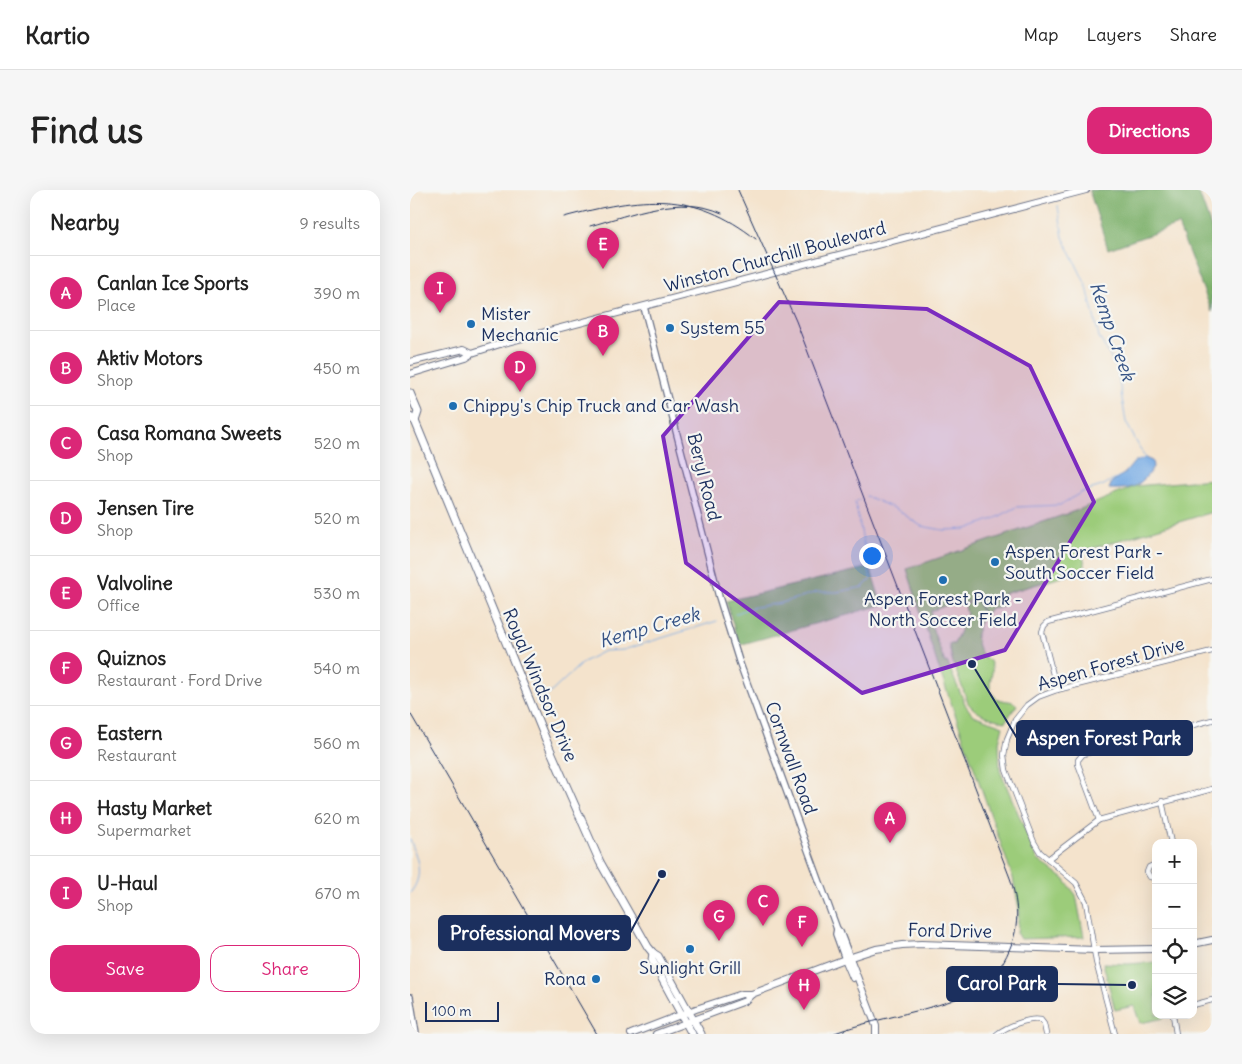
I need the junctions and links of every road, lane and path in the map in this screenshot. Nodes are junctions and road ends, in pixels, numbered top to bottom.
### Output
1 (1086, 190) edge
2 (644, 307) junction
3 (472, 353) junction
4 (410, 362) edge
5 (410, 374) edge
6 (410, 393) edge
7 (412, 419) edge
8 (1212, 579) edge
9 (719, 597) joint
10 (1212, 650) edge
11 (1057, 690) junction
12 (1212, 720) edge
13 (1212, 789) edge
14 (1162, 801) junction
15 (1099, 820) junction
16 (1170, 839) edge
17 (1048, 859) junction
18 (1152, 866) edge
19 (1152, 877) edge
20 (1212, 940) edge
21 (1197, 943) edge
22 (1152, 949) edge
23 (1095, 950) junction
24 (653, 953) junction
25 (848, 958) junction
26 (752, 994) junction
27 (410, 997) edge
28 (1212, 1000) edge
29 (1197, 1004) edge
30 (690, 1011) junction
31 (681, 1014) junction
32 (1174, 1019) edge
33 (694, 1020) junction
34 (685, 1023) junction
35 (876, 1032) edge
36 (416, 1034) edge
37 (631, 1034) edge
38 (656, 1034) edge
39 (692, 1034) edge
40 (701, 1034) edge
41 (997, 1034) edge
42 (1046, 1034) edge
43 (1115, 1034) edge
44 (1176, 1034) edge

1 - 2 main road, Winston Churchill Boulevard
2 - 3 main road, Winston Churchill Boulevard
2 - 9 street, Beryl Road
3 - 4 main road, Winston Churchill Boulevard
3 - 5 main road, Winston Churchill Boulevard
6 - 7 main road, Royal Windsor Drive
7 - 24 main road, Royal Windsor Drive
8 - 11 street
9 - 25 street, Cornwall Road
10 - 11 street, Aspen Forest Drive
11 - 17 street, Aspen Forest Drive
12 - 15 street
13 - 14 street
14 - 15 street
14 - 16 street
15 - 17 street
17 - 23 street, Aspen Forest Drive
18 - 19 street
20 - 21 main road
22 - 23 main road, Ford Drive
23 - 25 main road, Ford Drive
23 - 43 street, Aspen Forest Drive
24 - 30 main road, Royal Windsor Drive
24 - 31 main road, Royal Windsor Drive
25 - 26 main road, Ford Drive
25 - 35 main road, Cornwall Road
26 - 30 main road, Ford Drive
26 - 33 main road, Ford Drive
27 - 36 street
28 - 29 street
30 - 31 main road, Ford Drive
30 - 33 main road, Royal Windsor Drive
31 - 34 main road, Royal Windsor Drive
31 - 37 main road, Ford Drive
32 - 44 street
33 - 34 main road, Ford Drive
33 - 40 main road, Royal Windsor Drive
34 - 38 main road, Ford Drive
34 - 39 main road, Royal Windsor Drive
41 - 42 street

